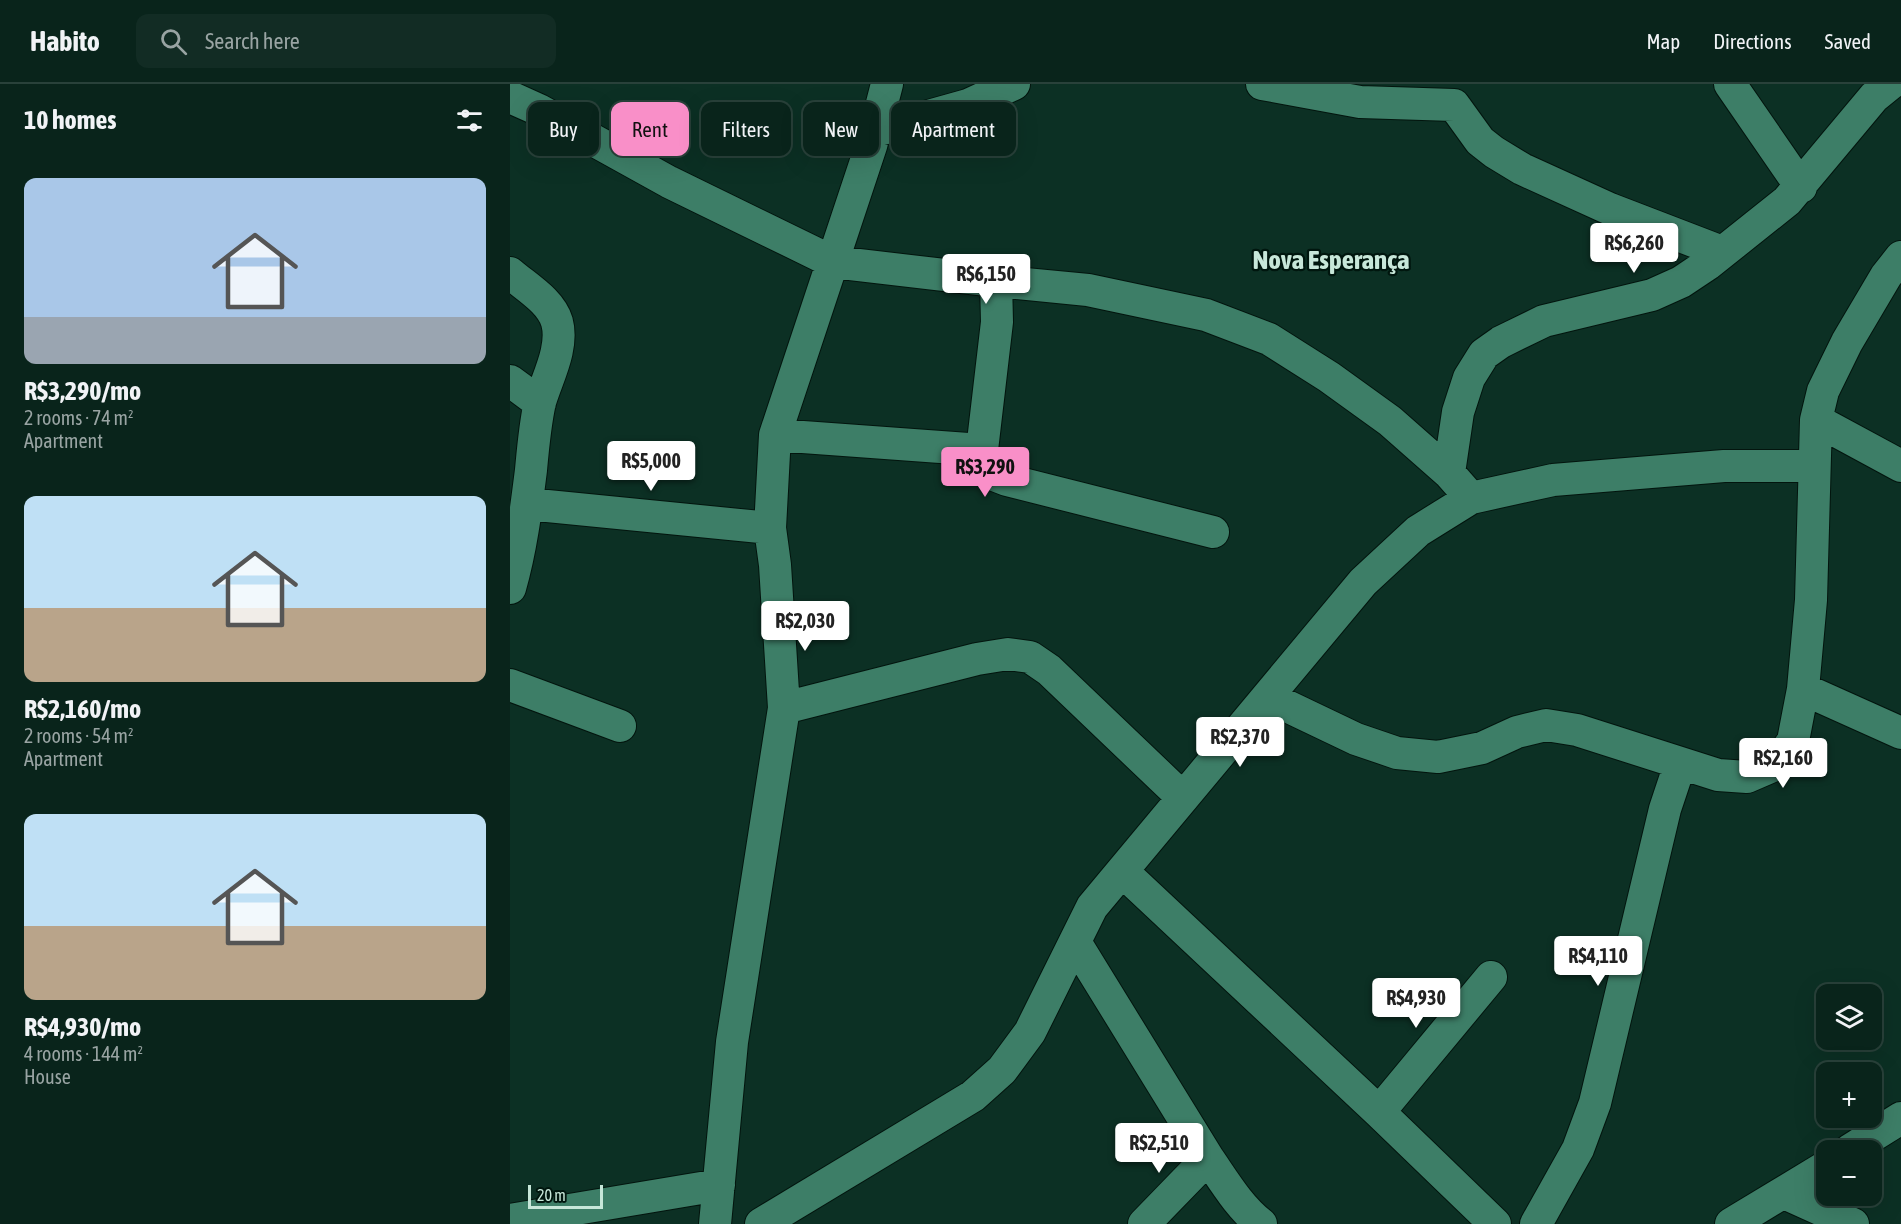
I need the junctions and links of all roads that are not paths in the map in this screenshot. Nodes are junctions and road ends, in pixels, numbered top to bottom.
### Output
1 (887, 84) edge
2 (1014, 84) edge
3 (1262, 84) edge
4 (1730, 84) edge
5 (1876, 88) edge
6 (1459, 94) edge
7 (510, 97) edge
8 (879, 115) edge
9 (879, 130) edge
10 (867, 156) edge
11 (1801, 187) junction
12 (1722, 252) junction
13 (1901, 257) edge
14 (833, 262) junction
15 (510, 273) edge
16 (996, 281) junction
17 (510, 381) edge
18 (540, 403) junction
19 (1816, 420) junction
20 (775, 435) junction
21 (982, 450) junction
22 (1814, 466) junction
23 (1901, 466) edge
24 (1449, 473) junction
25 (1471, 498) junction
26 (527, 504) junction
27 (770, 528) junction
28 (1213, 532) dead end
29 (510, 588) edge
30 (510, 685) edge
31 (1803, 689) junction
32 (1268, 698) junction
33 (784, 708) junction
34 (620, 726) dead end
35 (1901, 733) edge
36 (1680, 764) junction
37 (1183, 798) junction
38 (1122, 871) junction
39 (1075, 942) junction
40 (1491, 977) dead end
41 (1379, 1112) junction
42 (1901, 1118) edge
43 (1866, 1140) edge
44 (1208, 1158) junction
45 (1816, 1173) edge
46 (719, 1185) junction
47 (1784, 1193) junction
48 (510, 1220) edge
49 (544, 1220) edge
50 (715, 1224) edge
51 (761, 1224) edge
52 (1144, 1224) edge
53 (1261, 1224) edge
54 (1495, 1224) edge
55 (1536, 1224) edge
56 (1731, 1224) edge
57 (1853, 1224) edge

1 - 8 street
2 - 9 street
3 - 6 street
4 - 11 street
5 - 11 street
6 - 12 street
7 - 14 street
10 - 14 street
11 - 12 street
12 - 24 street
13 - 19 street
14 - 16 street
14 - 20 street
15 - 18 street
16 - 21 street
16 - 24 street
17 - 18 street
18 - 26 street
19 - 22 street
19 - 23 street
20 - 21 street
20 - 27 street
21 - 28 street
22 - 25 street
22 - 31 street
24 - 25 street
25 - 32 street
26 - 27 street
26 - 29 street
27 - 33 street
30 - 34 street
31 - 35 street
31 - 36 street
32 - 36 street
32 - 37 street
33 - 37 street
33 - 46 street
36 - 55 street
37 - 38 street
38 - 39 street
38 - 41 street
39 - 44 street
39 - 51 street
40 - 41 street
41 - 54 street
42 - 43 street
44 - 52 street
44 - 53 street
45 - 47 street
46 - 49 street
46 - 50 street
47 - 56 street
47 - 57 street
48 - 49 street

